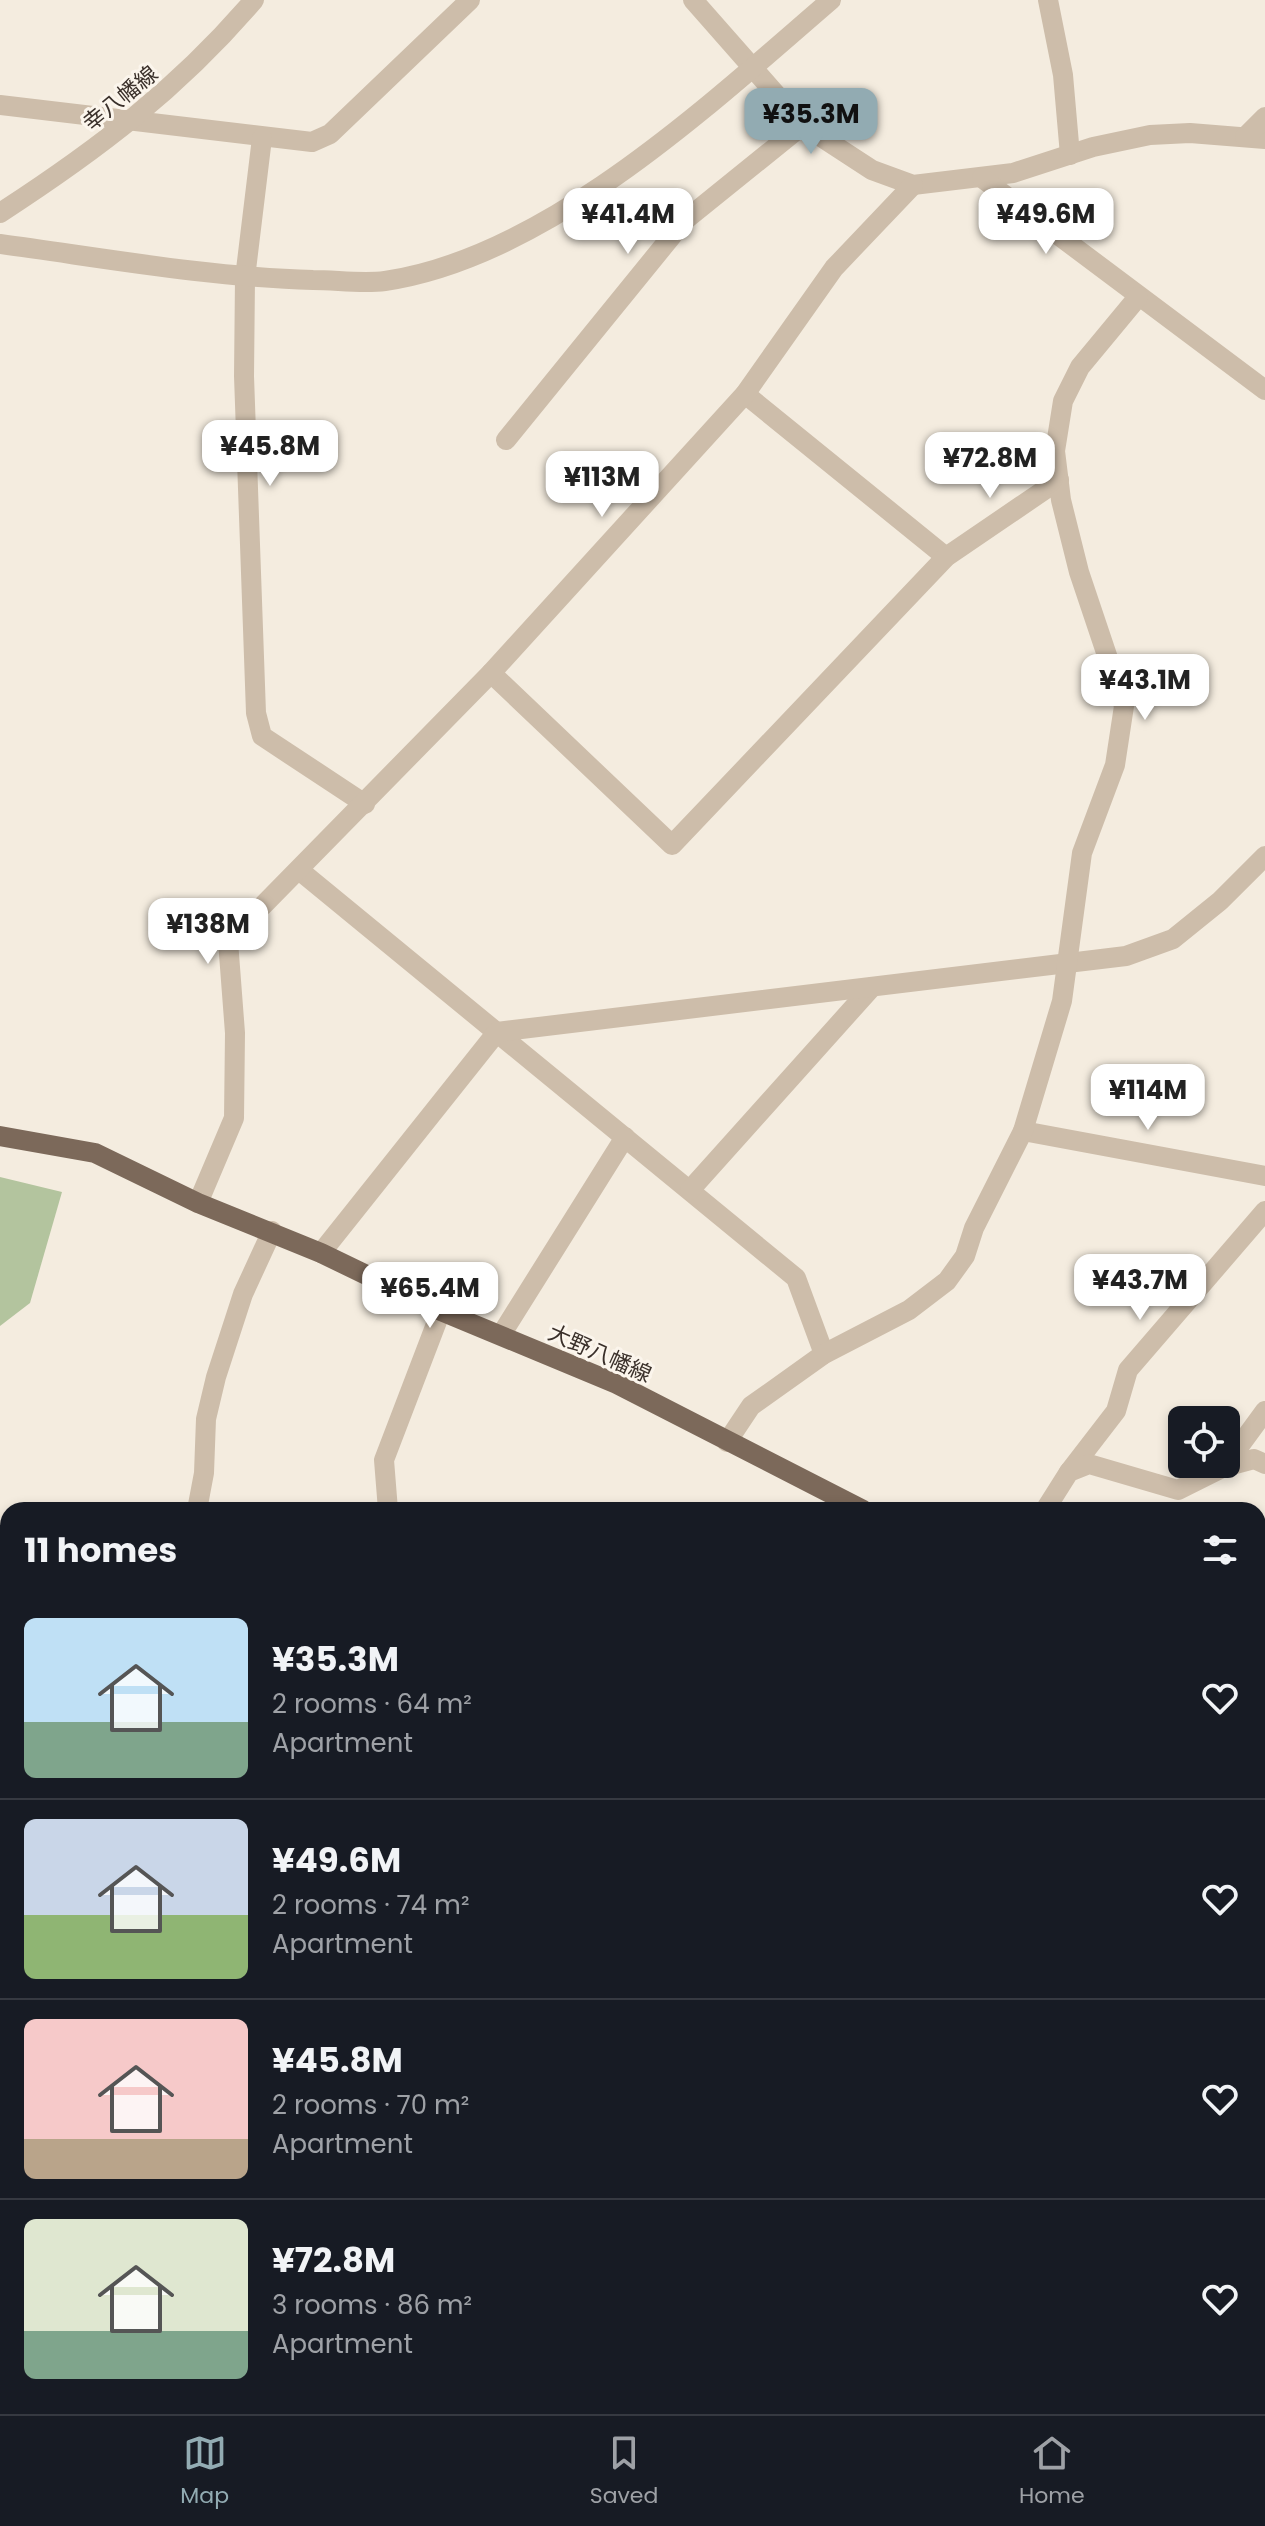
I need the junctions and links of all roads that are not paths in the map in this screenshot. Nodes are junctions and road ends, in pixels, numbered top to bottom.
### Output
1 (254, 0) edge
2 (470, 0) edge
3 (693, 0) edge
4 (831, 0) edge
5 (1048, 0) edge
6 (753, 65) junction
7 (0, 105) edge
8 (1265, 117) edge
9 (133, 121) junction
10 (803, 125) junction
11 (262, 138) junction
12 (1255, 138) edge
13 (1070, 155) junction
14 (982, 178) junction
15 (913, 185) junction
16 (0, 213) edge
17 (0, 244) edge
18 (245, 278) junction
19 (1138, 297) junction
20 (1265, 390) edge
21 (745, 394) junction
22 (506, 440) dead end
23 (1059, 480) junction
24 (946, 557) junction
25 (491, 673) junction
26 (365, 804) junction
27 (1265, 856) edge
28 (299, 870) junction
29 (1065, 964) junction
30 (872, 987) junction
31 (497, 1032) junction
32 (1023, 1131) junction
33 (0, 1136) edge
34 (625, 1137) junction
35 (1265, 1176) edge
36 (690, 1190) junction
37 (198, 1203) junction
38 (1265, 1211) edge
39 (272, 1231) junction
40 (321, 1253) junction
41 (441, 1311) junction
42 (501, 1335) junction
43 (824, 1354) junction
44 (1265, 1411) edge
45 (727, 1442) junction
46 (1240, 1445) edge
47 (1240, 1463) edge
48 (1265, 1464) edge
49 (1069, 1472) junction
50 (1202, 1478) edge
51 (199, 1502) edge
52 (387, 1502) edge
53 (838, 1502) edge
54 (1050, 1502) edge

1 - 9 street, 幸八幡線
2 - 11 street
3 - 6 street
4 - 6 street
5 - 13 street
6 - 10 street
6 - 18 street
7 - 9 street
8 - 12 street
9 - 11 street
9 - 16 street, 幸八幡線
10 - 15 street
10 - 22 street
11 - 18 street
12 - 13 street
13 - 14 street
14 - 15 street
14 - 19 street
15 - 21 street
17 - 18 street
18 - 26 street
19 - 20 street
19 - 23 street
21 - 24 street
21 - 25 street
23 - 24 street
23 - 29 street
24 - 25 street
25 - 26 street
26 - 28 street
27 - 29 street
28 - 31 street
28 - 37 street
29 - 30 street
29 - 32 street
30 - 31 street
30 - 36 street
31 - 34 street
31 - 40 street
32 - 35 street
32 - 43 street
33 - 37 main road, 大野八幡線
34 - 36 street
34 - 42 street
36 - 43 street
37 - 39 main road, 大野八幡線
38 - 49 street
39 - 40 main road, 大野八幡線
39 - 51 street
40 - 41 main road, 大野八幡線
41 - 42 main road, 大野八幡線
41 - 52 street
42 - 45 main road, 大野八幡線
43 - 45 street
44 - 46 street
45 - 53 main road, 大野八幡線
47 - 48 street
49 - 50 street
49 - 54 street

